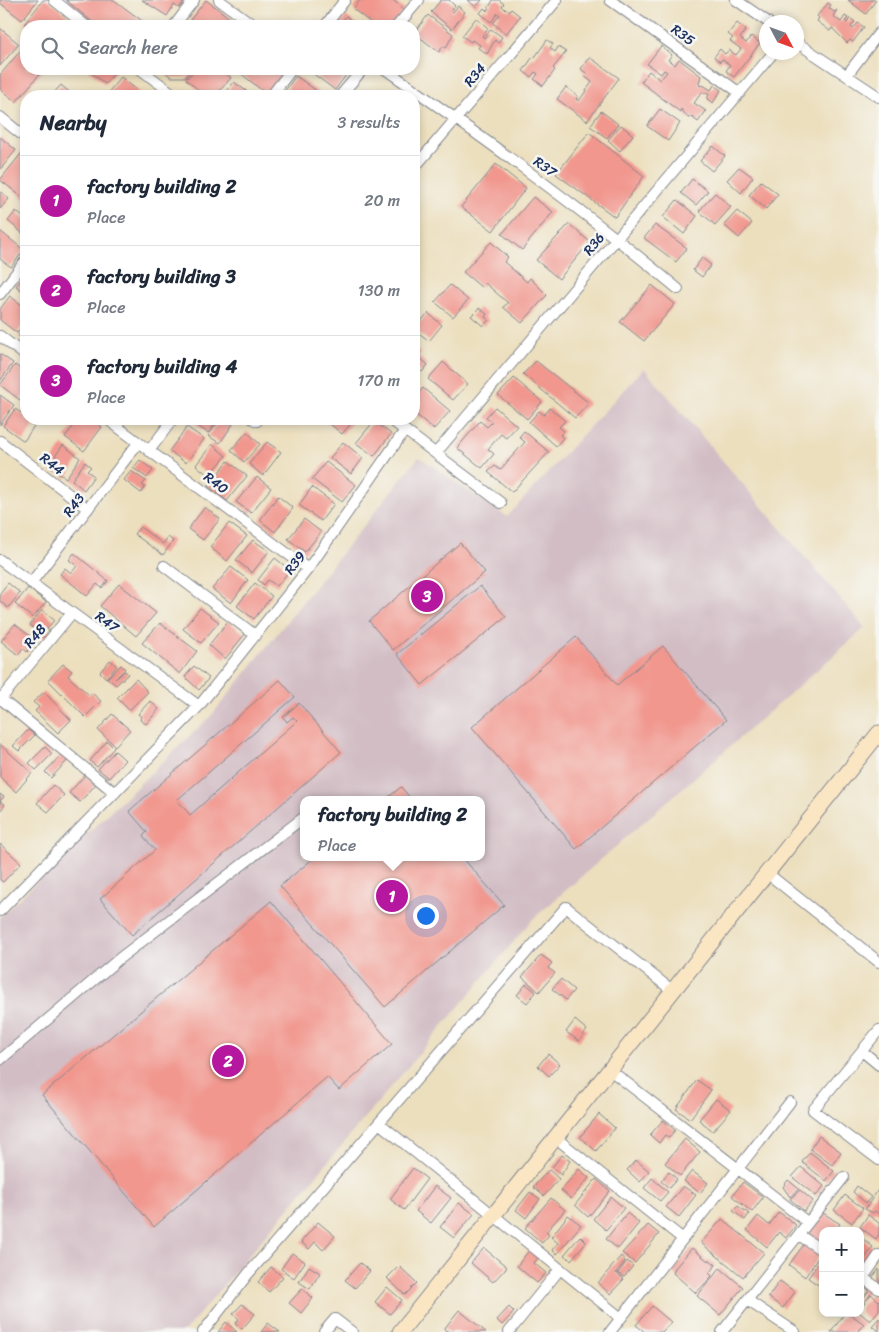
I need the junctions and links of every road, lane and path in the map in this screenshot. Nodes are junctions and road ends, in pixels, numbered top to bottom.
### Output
1 (54, 0) edge
2 (194, 0) edge
3 (219, 0) edge
4 (345, 0) edge
5 (419, 0) edge
6 (557, 0) edge
7 (610, 0) edge
8 (736, 0) edge
9 (759, 16) edge
10 (79, 20) edge
11 (179, 20) edge
12 (247, 20) edge
13 (330, 20) edge
14 (402, 20) edge
15 (879, 32) edge
16 (804, 47) edge
17 (767, 60) edge
18 (148, 75) edge
19 (287, 75) edge
20 (358, 75) edge
21 (394, 75) edge
22 (847, 75) junction
23 (168, 90) edge
24 (276, 90) edge
25 (345, 90) edge
26 (415, 90) edge
27 (740, 93) junction
28 (420, 94) edge
29 (879, 97) edge
30 (0, 117) edge
31 (456, 119) junction
32 (20, 133) edge
33 (420, 161) edge
34 (617, 238) junction
35 (20, 268) edge
36 (678, 289) dead end
37 (0, 294) edge
38 (0, 336) edge
39 (20, 351) edge
40 (115, 425) edge
41 (168, 425) edge
42 (398, 425) edge
43 (405, 430) junction
44 (0, 441) edge
45 (138, 443) junction
46 (149, 451) junction
47 (436, 454) junction
48 (501, 503) dead end
49 (88, 509) junction
50 (0, 560) edge
51 (164, 566) dead end
52 (308, 569) junction
53 (32, 583) junction
54 (72, 613) junction
55 (255, 635) junction
56 (0, 699) edge
57 (199, 706) junction
58 (879, 733) edge
59 (115, 793) junction
60 (300, 820) edge
61 (767, 873) junction
62 (0, 911) edge
63 (879, 962) edge
64 (673, 991) junction
65 (879, 1030) edge
66 (862, 1051) junction
67 (0, 1060) edge
68 (879, 1065) edge
69 (610, 1070) junction
70 (790, 1102) dead end
71 (378, 1123) junction
72 (556, 1138) junction
73 (879, 1160) edge
74 (738, 1169) junction
75 (844, 1177) dead end
76 (494, 1215) junction
77 (807, 1222) junction
78 (799, 1235) junction
79 (683, 1239) junction
80 (819, 1248) edge
81 (879, 1255) edge
82 (560, 1269) junction
83 (864, 1274) edge
84 (864, 1278) edge
85 (879, 1289) edge
86 (748, 1300) junction
87 (621, 1318) junction
88 (203, 1332) edge
89 (324, 1332) edge
90 (352, 1332) edge
91 (400, 1332) edge
92 (509, 1332) edge
93 (610, 1332) edge
94 (722, 1332) edge
95 (795, 1332) edge

1 - 10 street
2 - 11 street
3 - 12 street
4 - 13 street
5 - 14 street
6 - 31 street, R34
7 - 27 street, R35
8 - 9 street
15 - 22 street
16 - 22 street
17 - 27 street, R36
18 - 23 street
19 - 24 street
20 - 25 street
21 - 26 street, R37
22 - 29 street
27 - 34 street, R36
28 - 31 street, R37
30 - 32 street
31 - 33 street, R34
31 - 34 street, R37
34 - 36 street, R37
34 - 47 street, R36
35 - 37 street
38 - 39 street
40 - 45 street, R40
41 - 46 street
42 - 43 street
43 - 47 street
43 - 52 street, R39
44 - 49 street, R44
45 - 46 street, R40
45 - 49 street, R43
46 - 52 street, R40
47 - 48 street
49 - 53 street, R43
50 - 53 street, R47
51 - 55 street
52 - 55 street, R39
53 - 54 street, R47
54 - 56 street, R48
54 - 57 street, R47
55 - 57 street, R39
56 - 59 street
57 - 59 street, R39
58 - 61 street
59 - 62 street, R39
60 - 67 street
61 - 63 street
61 - 64 street
64 - 69 street
64 - 71 street
65 - 66 street
66 - 68 street
66 - 73 street
69 - 72 street
69 - 74 street
70 - 74 street
71 - 76 street
71 - 88 street
72 - 76 street
72 - 79 street
74 - 77 street
74 - 79 street
75 - 77 street
76 - 82 street
76 - 91 street
77 - 78 street
78 - 80 street
78 - 86 street
79 - 87 street
81 - 83 street
82 - 87 street
82 - 92 street
84 - 85 street
86 - 94 street
86 - 95 street
87 - 93 street
89 - 90 street

